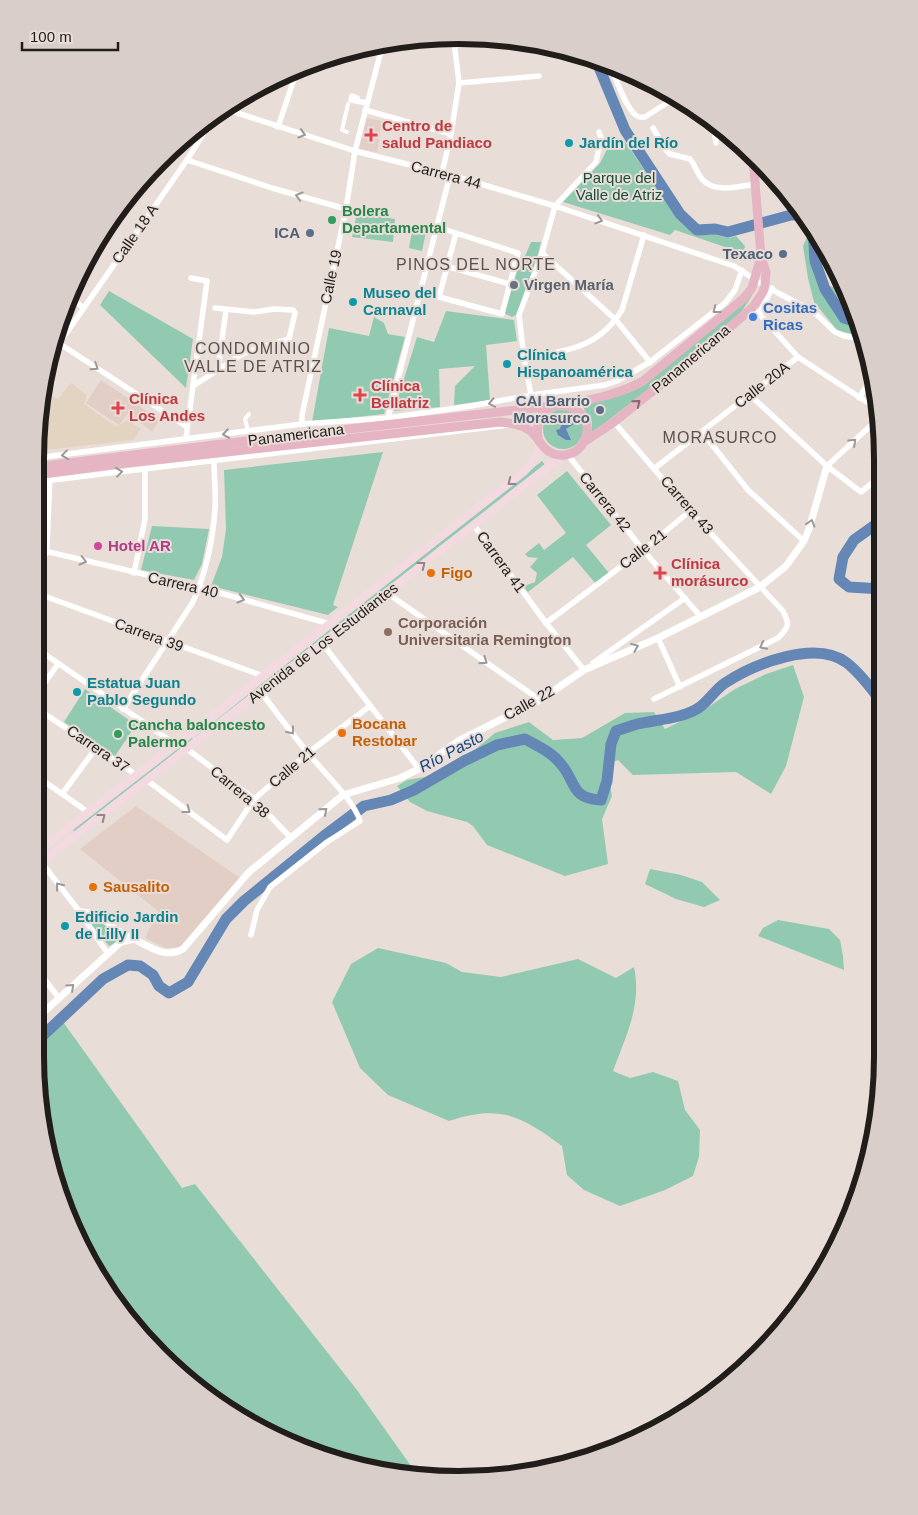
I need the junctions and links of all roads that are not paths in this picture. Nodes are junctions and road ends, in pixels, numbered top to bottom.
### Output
1 (454, 44) edge
2 (380, 52) edge
3 (615, 74) edge
4 (539, 76) dead end
5 (294, 78) edge
6 (459, 83) junction
7 (357, 98) dead end
8 (669, 100) edge
9 (367, 103) junction
10 (348, 104) dead end
11 (365, 110) junction
12 (232, 111) edge
13 (278, 127) junction
14 (653, 128) dead end
15 (205, 130) edge
16 (347, 132) dead end
17 (600, 132) dead end
18 (714, 132) edge
19 (452, 134) junction
20 (716, 142) dead end
21 (355, 151) junction
22 (187, 160) junction
23 (755, 167) edge
24 (442, 173) junction
25 (450, 175) junction
26 (756, 184) junction
27 (555, 206) junction
28 (346, 209) junction
29 (437, 227) junction
30 (456, 233) junction
31 (644, 234) junction
32 (542, 253) junction
33 (762, 256) junction
34 (446, 266) junction
35 (742, 270) junction
36 (191, 278) dead end
37 (754, 279) junction
38 (510, 284) junction
39 (769, 287) junction
40 (75, 301) edge
41 (753, 307) junction
42 (84, 308) junction
43 (215, 308) dead end
44 (226, 310) junction
45 (759, 315) junction
46 (616, 320) junction
47 (64, 332) edge
48 (694, 333) junction
49 (856, 338) edge
50 (60, 345) edge
51 (524, 358) junction
52 (798, 358) junction
53 (650, 362) junction
54 (218, 369) junction
55 (867, 385) edge
56 (193, 386) junction
57 (531, 395) junction
58 (750, 395) junction
59 (859, 398) junction
60 (559, 405) junction
61 (871, 405) edge
62 (472, 410) junction
63 (249, 414) dead end
64 (388, 418) junction
65 (614, 422) junction
66 (302, 424) junction
67 (872, 424) edge
68 (187, 427) junction
69 (248, 431) junction
70 (702, 432) junction
71 (268, 433) junction
72 (186, 438) junction
73 (540, 441) junction
74 (338, 442) junction
75 (584, 443) junction
76 (565, 455) junction
77 (214, 461) junction
78 (44, 465) edge
79 (44, 466) edge
80 (827, 466) junction
81 (44, 467) edge
82 (655, 468) junction
83 (145, 469) junction
84 (49, 480) junction
85 (44, 481) edge
86 (874, 481) edge
87 (690, 510) junction
88 (473, 524) junction
89 (804, 541) junction
90 (643, 550) junction
91 (46, 552) junction
92 (44, 555) edge
93 (134, 573) junction
94 (199, 587) junction
95 (760, 587) junction
96 (387, 593) junction
97 (44, 596) edge
98 (685, 598) junction
99 (701, 617) junction
100 (546, 623) junction
101 (330, 624) junction
102 (658, 638) junction
103 (168, 641) junction
104 (322, 643) junction
105 (44, 654) edge
106 (58, 664) junction
107 (584, 670) junction
108 (263, 676) junction
109 (44, 684) edge
110 (680, 687) junction
111 (260, 692) junction
112 (654, 699) dead end
113 (540, 700) junction
114 (370, 706) junction
115 (123, 709) junction
116 (44, 713) edge
117 (200, 724) junction
118 (207, 732) junction
119 (175, 744) junction
120 (96, 748) junction
121 (186, 749) junction
122 (308, 753) junction
123 (419, 769) junction
124 (135, 774) junction
125 (44, 781) edge
126 (148, 781) junction
127 (62, 794) junction
128 (346, 798) junction
129 (254, 800) junction
130 (88, 812) junction
131 (72, 825) junction
132 (76, 837) junction
133 (289, 841) junction
134 (44, 847) edge
135 (44, 861) edge
136 (44, 872) edge
137 (79, 911) junction
138 (251, 935) dead end
139 (134, 939) junction
140 (108, 954) junction
141 (44, 979) edge
142 (59, 998) junction
143 (44, 1012) edge

1 - 6 street
2 - 9 street, Calle 19
3 - 8 street
4 - 6 street
5 - 13 street
6 - 19 street
7 - 9 street
9 - 11 street, Calle 19
10 - 16 street
11 - 19 street
11 - 21 street, Calle 19
12 - 13 street, Carrera 44
13 -> 21 street, Carrera 44
14 - 26 street
15 - 22 street, Calle 18 A
17 - 27 street
18 - 20 street
19 - 24 street
21 - 24 street, Carrera 44
21 - 28 street, Calle 19
28 -> 22 street
22 - 42 street, Calle 18 A
23 - 26 main road, Panamericana
24 - 25 street, Carrera 44
25 - 27 street, Carrera 44
25 - 29 street
26 - 33 main road, Panamericana
27 -> 31 street
27 - 32 street
28 - 66 street, Calle 19
29 - 30 street
29 - 64 street
30 - 34 street
30 - 38 street
31 - 35 street
31 - 46 street
32 - 46 street
32 - 51 street
33 - 37 main road, Panamericana
33 - 39 main road, Panamericana
34 - 38 street
34 - 38 street
35 - 37 street
35 -> 48 street
36 - 56 street
37 - 39 street
37 - 48 main road, Panamericana
39 - 41 main road, Panamericana
39 - 45 street
39 - 49 street
40 - 42 street
41 - 45 street
65 -> 41 main road, Panamericana
42 - 47 street, Calle 18 A
43 - 44 street
44 - 54 street
44 - 54 street
45 - 52 street
46 - 51 street
46 - 53 street
48 - 53 street
48 - 60 main road, Panamericana
50 -> 68 street
51 - 57 street
52 - 58 street, Calle 20A
52 - 59 street
53 - 57 street
54 - 56 street
55 - 59 street
56 - 68 street
57 -> 62 street
58 - 70 street, Calle 20A
58 - 80 street
59 - 61 street
60 - 62 main road, Panamericana
60 - 73 main road
60 - 75 main road
62 - 64 street
62 - 71 main road, Panamericana
63 - 69 street
64 - 66 street
65 - 75 main road, Panamericana
65 - 82 street, Carrera 43
66 - 71 street
80 -> 67 street
68 - 72 street
69 - 71 street
69 -> 72 street
70 - 82 street, Calle 20A
70 - 89 street
71 - 79 main road, Panamericana
72 -> 78 street
73 - 74 main road
73 - 76 main road
73 -> 101 main road, Avenida de Los Estudiantes
74 - 77 street
74 - 81 main road
75 - 76 main road
76 - 88 main road, Avenida de Los Estudiantes
76 - 90 street, Carrera 42
77 - 83 street
77 - 94 street
80 - 86 street
89 -> 80 street, Calle 22
82 - 87 street, Carrera 43
84 -> 83 street
83 - 93 street
84 - 85 street
84 - 91 street
87 - 90 street, Calle 21
87 - 95 street, Carrera 43
96 -> 88 main road, Avenida de Los Estudiantes
88 - 100 street, Carrera 41
89 - 95 street, Calle 22
90 - 98 street, Carrera 42
90 - 100 street, Calle 21
91 - 92 street
91 -> 93 street, Carrera 40
93 - 94 street, Carrera 40
94 -> 101 street, Carrera 40
94 - 103 street
95 - 99 street, Calle 22
95 -> 110 street, Carrera 43
96 - 104 main road, Avenida de Los Estudiantes
96 -> 113 street
97 - 103 street, Carrera 39
98 - 99 street, Carrera 42
98 - 107 street
99 - 102 street, Calle 22
100 - 107 street, Carrera 41
101 - 108 main road, Avenida de Los Estudiantes
107 -> 102 street, Calle 22
102 - 110 street
103 - 108 street, Carrera 39
103 - 115 street
104 - 111 main road, Avenida de Los Estudiantes
104 - 114 street
105 - 106 street
106 - 109 street
106 - 115 street
107 - 113 street, Calle 22
108 - 117 main road, Avenida de Los Estudiantes
110 - 112 street
111 - 118 main road, Avenida de Los Estudiantes
111 -> 122 street
113 - 123 street, Calle 22
114 - 122 street, Calle 21
114 - 123 street
115 - 119 street
116 - 120 street, Carrera 37
117 - 118 main road
117 - 119 main road, Avenida de Los Estudiantes
118 - 121 main road, Avenida de Los Estudiantes
119 - 124 main road, Avenida de Los Estudiantes
120 - 124 street, Carrera 37
120 - 127 street
121 - 126 main road, Avenida de Los Estudiantes
121 - 129 street, Carrera 38
122 - 128 street
122 - 129 street, Calle 21
123 - 128 street, Calle 22
124 - 130 main road, Avenida de Los Estudiantes
125 - 127 street
126 -> 129 street, Calle 21
132 -> 126 main road, Avenida de Los Estudiantes
127 - 130 street
133 -> 128 street, Calle 22
128 - 138 street
129 - 133 street, Carrera 38
130 - 131 main road, Avenida de Los Estudiantes
131 - 132 main road
131 - 134 main road, Avenida de Los Estudiantes
132 - 135 main road, Avenida de Los Estudiantes
133 - 139 street, Calle 22
137 -> 136 street
137 - 139 street
137 - 140 street
139 - 140 street
142 -> 140 street
141 - 142 street
142 - 143 street

